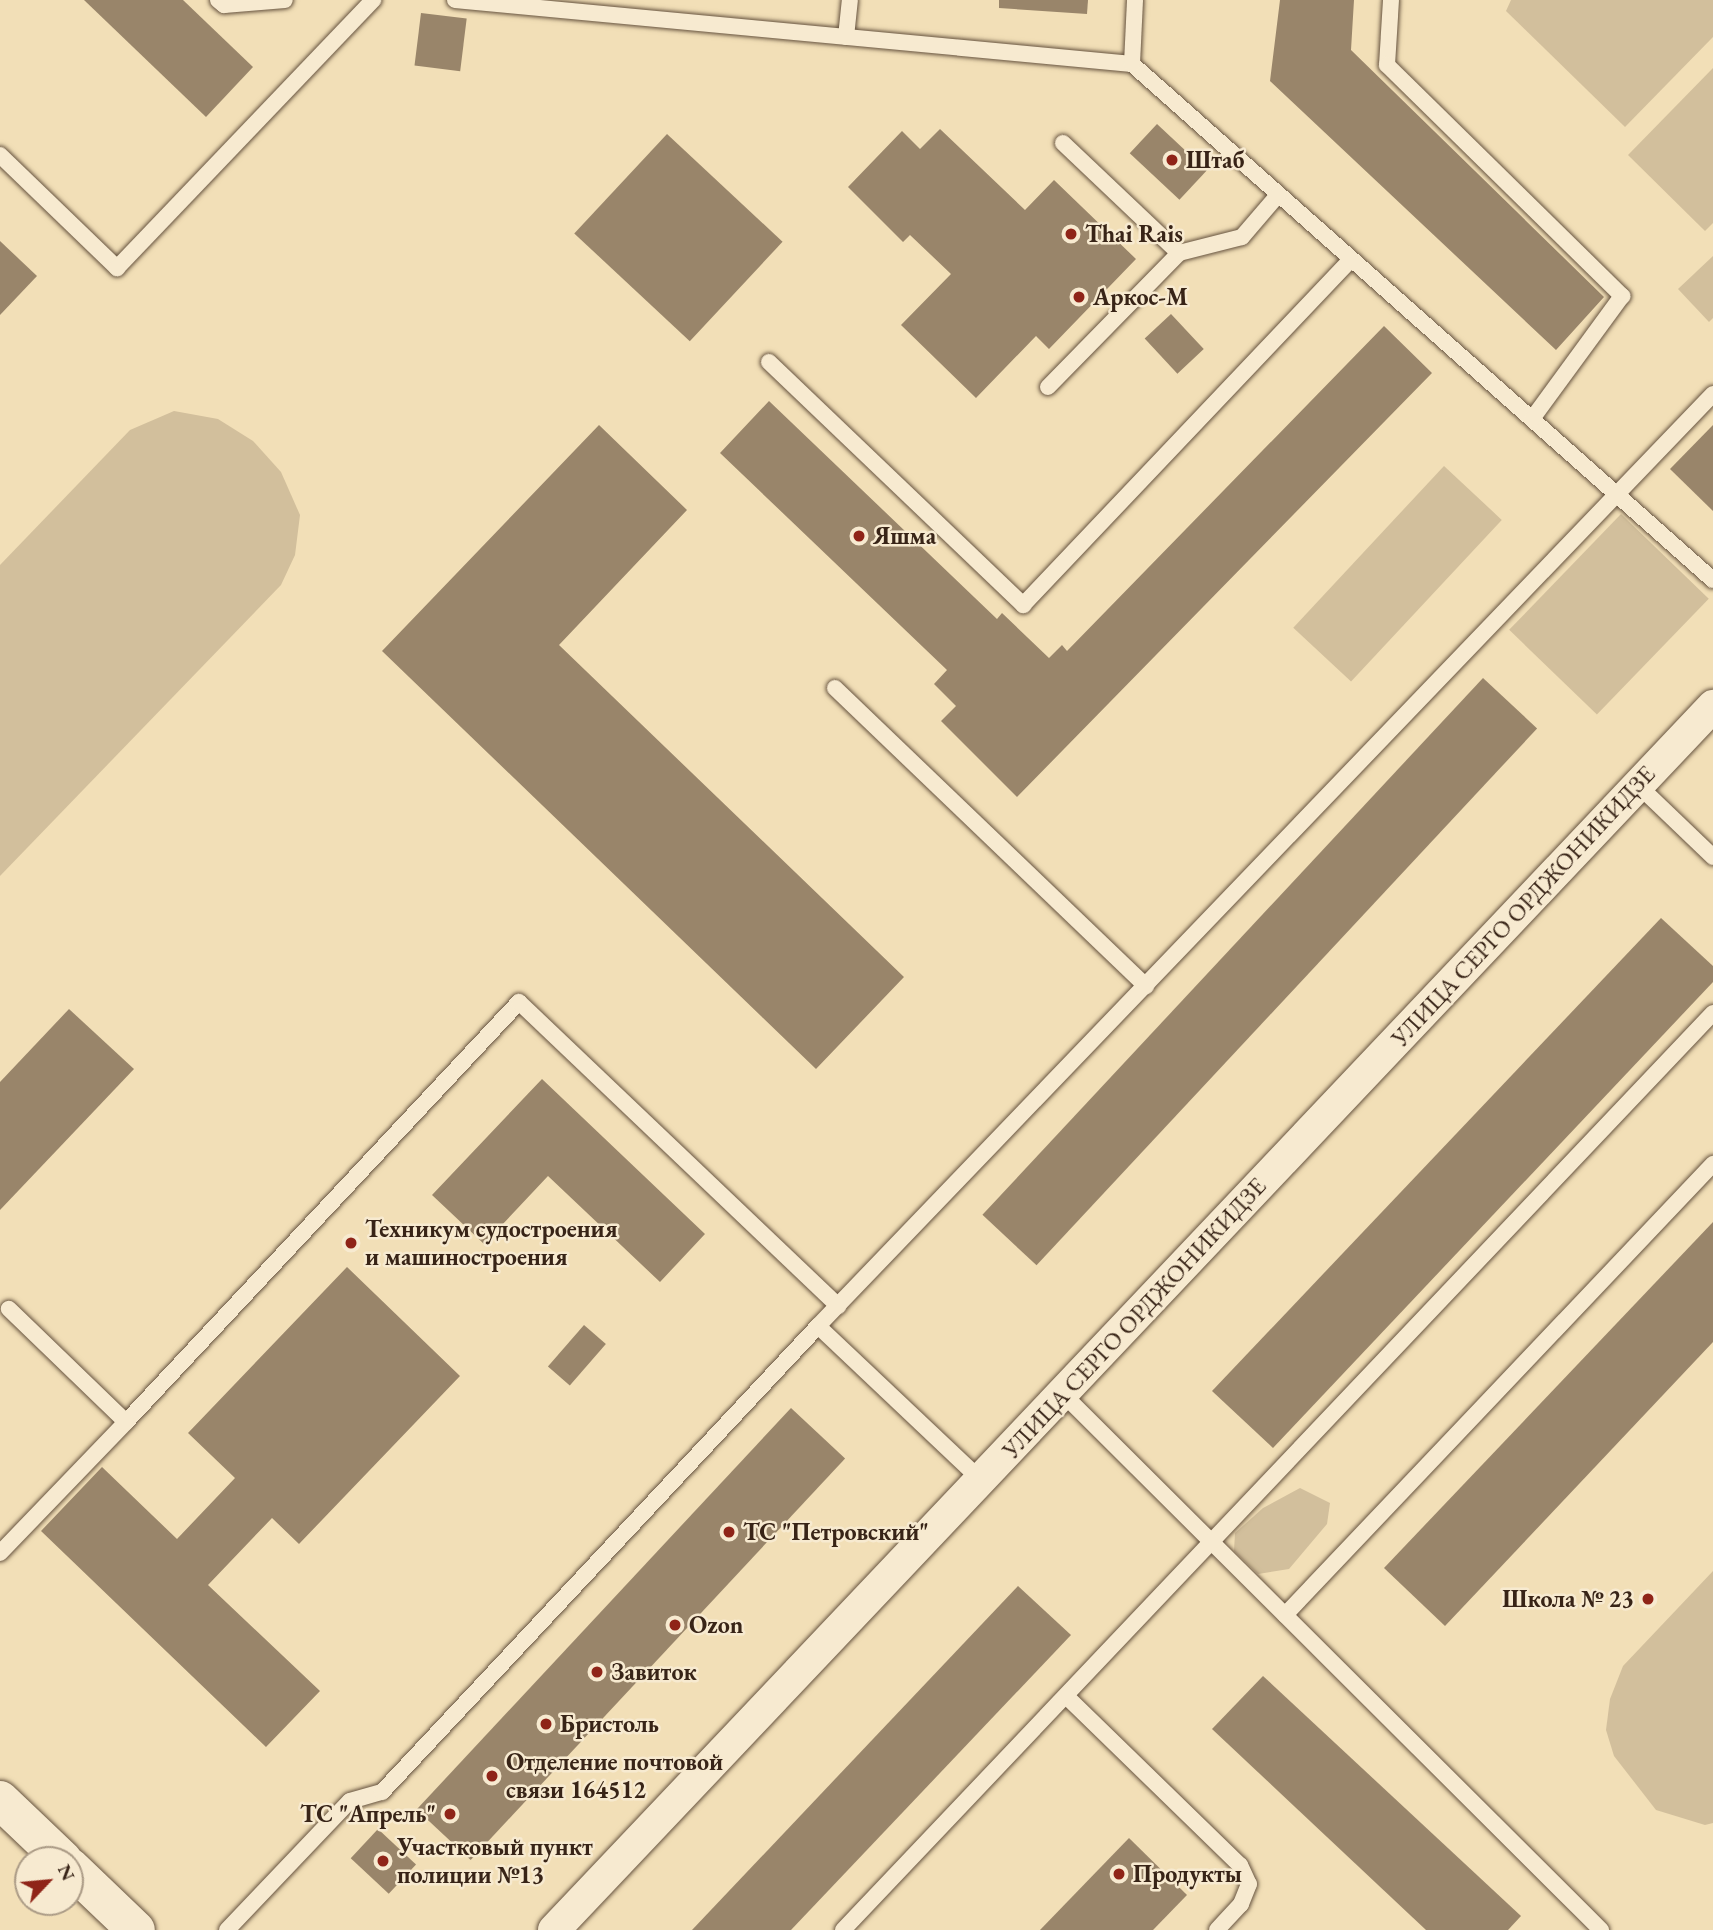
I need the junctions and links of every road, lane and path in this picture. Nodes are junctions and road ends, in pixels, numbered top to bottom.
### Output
1 (218, 0) edge
2 (285, 0) edge
3 (373, 0) edge
4 (455, 0) edge
5 (849, 0) edge
6 (1135, 0) edge
7 (1391, 0) edge
8 (598, 8) edge
9 (846, 37) junction
10 (1132, 64) junction
11 (1063, 143) dead end
12 (0, 155) edge
13 (1278, 195) junction
14 (1179, 253) junction
15 (1350, 261) junction
16 (769, 362) dead end
17 (1048, 387) dead end
18 (1713, 394) edge
19 (1532, 419) junction
20 (1616, 494) junction
21 (1713, 580) edge
22 (835, 688) dead end
23 (1713, 706) edge
24 (1638, 785) junction
25 (1713, 857) edge
26 (1146, 986) junction
27 (1713, 1013) edge
28 (1713, 1164) edge
29 (838, 1306) junction
30 (9, 1309) dead end
31 (818, 1326) junction
32 (1062, 1394) junction
33 (126, 1422) junction
34 (981, 1480) junction
35 (1211, 1541) junction
36 (0, 1553) edge
37 (1285, 1615) junction
38 (1066, 1696) junction
39 (0, 1800) edge
40 (48, 1846) edge
41 (84, 1880) edge
42 (136, 1930) edge
43 (227, 1930) edge
44 (554, 1930) edge
45 (843, 1930) edge
46 (1217, 1930) edge
47 (1601, 1930) edge

1 - 2 lane
3 - 12 lane
4 - 8 lane
5 - 9 lane
6 - 10 lane
7 - 19 lane
8 - 9 lane
9 - 10 lane
10 - 13 lane
11 - 14 lane
13 - 14 lane
13 - 15 lane
14 - 17 lane
15 - 16 lane
15 - 19 lane
18 - 20 lane
19 - 20 lane
20 - 21 lane
20 - 26 lane
22 - 26 lane
23 - 24 street, УЛИЦА СЕРГО ОРДЖОНИКИДЗЕ
24 - 25 lane
24 - 32 street, УЛИЦА СЕРГО ОРДЖОНИКИДЗЕ
26 - 29 lane
27 - 35 lane
28 - 37 lane
29 - 31 lane
29 - 33 lane
30 - 33 lane
31 - 34 lane
31 - 43 lane
32 - 34 street, УЛИЦА СЕРГО ОРДЖОНИКИДЗЕ
32 - 35 lane
33 - 36 lane
34 - 44 street, УЛИЦА СЕРГО ОРДЖОНИКИДЗЕ
35 - 37 lane
35 - 38 lane
37 - 47 lane
38 - 45 lane
38 - 46 lane
39 - 40 street
41 - 42 street

